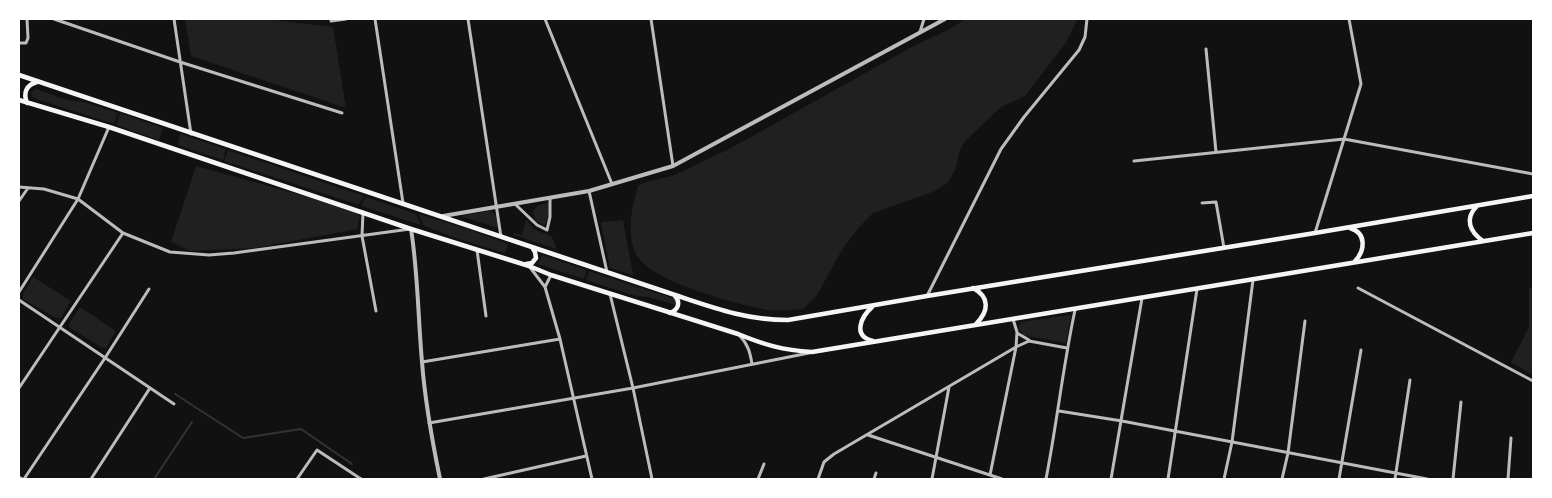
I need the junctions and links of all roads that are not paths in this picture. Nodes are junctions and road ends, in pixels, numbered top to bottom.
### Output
1 (27, 19) edge
2 (54, 19) edge
3 (174, 19) edge
4 (346, 19) edge
5 (375, 19) edge
6 (468, 19) edge
7 (545, 19) edge
8 (651, 19) edge
9 (924, 19) edge
10 (943, 19) edge
11 (1086, 19) edge
12 (1349, 19) edge
13 (331, 21) dead end
14 (920, 32) junction
15 (19, 43) edge
16 (1206, 49) dead end
17 (180, 62) junction
18 (19, 75) edge
19 (38, 81) junction
20 (19, 100) edge
21 (27, 103) junction
22 (342, 113) dead end
23 (109, 127) junction
24 (192, 134) junction
25 (1344, 139) junction
26 (1216, 152) junction
27 (1134, 161) dead end
28 (673, 166) junction
29 (1533, 174) edge
30 (612, 184) junction
31 (19, 187) edge
32 (28, 187) junction
33 (590, 191) junction
34 (1533, 196) edge
35 (550, 198) junction
36 (78, 199) junction
37 (19, 201) edge
38 (1202, 203) dead end
39 (403, 204) junction
40 (514, 204) junction
41 (1478, 205) junction
42 (497, 206) junction
43 (363, 211) junction
44 (440, 217) junction
45 (1347, 227) junction
46 (411, 229) junction
47 (123, 233) junction
48 (1315, 233) junction
49 (1533, 233) edge
50 (362, 236) junction
51 (501, 237) junction
52 (1483, 241) junction
53 (532, 248) junction
54 (1224, 248) junction
55 (477, 250) junction
56 (1354, 262) junction
57 (522, 264) junction
58 (529, 266) junction
59 (607, 272) junction
60 (551, 275) junction
61 (1253, 280) junction
62 (545, 286) junction
63 (973, 288) junction
64 (1358, 288) dead end
65 (149, 289) dead end
66 (1197, 289) junction
67 (19, 292) edge
68 (610, 293) junction
69 (675, 295) junction
70 (927, 296) junction
71 (1142, 298) junction
72 (19, 300) edge
73 (873, 306) junction
74 (1075, 310) junction
75 (376, 311) dead end
76 (668, 313) junction
77 (486, 316) dead end
78 (1013, 318) junction
79 (1305, 322) dead end
80 (975, 325) junction
81 (59, 327) junction
82 (1017, 332) junction
83 (738, 334) junction
84 (560, 339) junction
85 (1029, 341) junction
86 (877, 342) junction
87 (1016, 347) junction
88 (1067, 348) junction
89 (1361, 350) dead end
90 (812, 352) junction
91 (106, 358) junction
92 (422, 362) junction
93 (752, 364) junction
94 (1410, 380) dead end
95 (1533, 381) edge
96 (949, 387) junction
97 (19, 388) edge
98 (150, 388) junction
99 (633, 388) junction
100 (574, 398) junction
101 (1461, 402) dead end
102 (174, 404) dead end
103 (1059, 411) junction
104 (1122, 421) junction
105 (428, 423) junction
106 (1176, 431) junction
107 (868, 434) junction
108 (1511, 438) dead end
109 (1232, 442) junction
110 (1288, 453) junction
111 (586, 456) junction
112 (936, 457) junction
113 (1343, 463) junction
114 (764, 464) dead end
115 (876, 473) dead end
116 (1396, 474) junction
117 (990, 475) junction
118 (355, 478) edge
119 (22, 479) edge
120 (91, 479) edge
121 (297, 479) edge
122 (361, 479) edge
123 (440, 479) edge
124 (484, 479) edge
125 (592, 479) edge
126 (652, 479) edge
127 (758, 479) edge
128 (818, 479) edge
129 (874, 479) edge
130 (932, 479) edge
131 (1002, 479) edge
132 (1046, 479) edge
133 (1111, 479) edge
134 (1168, 479) edge
135 (1224, 479) edge
136 (1282, 479) edge
137 (1340, 479) edge
138 (1395, 479) edge
139 (1427, 479) edge
140 (1453, 479) edge
141 (1508, 479) edge

1 - 15 street
2 - 17 street
3 - 17 street
4 - 13 street
5 - 39 street
6 - 42 street
7 - 30 street
8 - 28 street
9 - 14 street
10 - 14 street
11 - 70 street
12 - 25 street
14 - 28 street
16 - 26 street
17 - 22 street
17 - 24 street
18 - 19 main road
19 - 21 main road
19 - 24 main road
20 - 21 main road
21 - 23 main road
23 - 36 street
23 - 43 main road
24 - 39 main road
25 - 26 street
25 - 29 street
25 - 48 street
26 - 27 street
28 - 30 street
30 - 33 street
31 - 32 street
32 - 36 street
32 - 37 street
33 - 35 street
33 - 59 street
34 - 41 main road
35 - 40 street
35 - 40 street
36 - 47 street
36 - 67 street
38 - 54 street
39 - 44 main road
40 - 42 street
41 - 45 main road
41 - 52 main road
42 - 44 street
42 - 51 street
43 - 46 main road
43 - 50 street
44 - 51 main road
45 - 48 main road
45 - 56 main road
46 - 50 street
46 - 55 main road
46 - 92 street
47 - 50 street
47 - 81 street
48 - 54 main road
49 - 52 main road
50 - 75 street
51 - 53 main road
52 - 56 main road
53 - 57 main road
53 - 59 main road
54 - 63 main road
55 - 57 main road
55 - 77 street
56 - 61 main road
57 - 58 main road
58 - 60 main road
58 - 62 street
59 - 69 main road
60 - 62 street
60 - 68 main road
61 - 66 main road
61 - 109 street
62 - 84 street
63 - 70 main road
63 - 80 main road
64 - 95 street
65 - 91 street
66 - 71 main road
66 - 106 street
68 - 76 main road
68 - 99 street
69 - 73 main road
69 - 76 main road
70 - 73 main road
71 - 74 main road
71 - 104 street
72 - 81 street
73 - 86 main road
74 - 78 main road
74 - 88 street
76 - 83 main road
78 - 80 main road
78 - 82 street
79 - 110 street
80 - 86 main road
81 - 91 street
81 - 97 street
82 - 85 street
82 - 87 street
83 - 90 main road
83 - 93 street
84 - 92 street
84 - 100 street
85 - 87 street
85 - 88 street
86 - 90 main road
87 - 96 street
87 - 117 street
88 - 103 street
89 - 113 street
90 - 93 street
91 - 98 street
91 - 119 street
92 - 105 street
93 - 99 street
94 - 116 street
96 - 107 street
96 - 112 street
98 - 102 street
98 - 120 street
99 - 100 street
99 - 126 street
100 - 105 street
100 - 111 street
101 - 140 street
103 - 104 street
103 - 132 street
104 - 106 street
104 - 133 street
105 - 123 street
106 - 109 street
106 - 134 street
107 - 112 street
107 - 128 street
108 - 141 street
109 - 110 street
109 - 135 street
110 - 113 street
110 - 136 street
111 - 124 street
111 - 125 street
112 - 117 street
112 - 130 street
113 - 116 street
113 - 137 street
114 - 127 street
115 - 129 street
116 - 138 street
116 - 139 street
117 - 131 street
118 - 121 street
118 - 122 street

